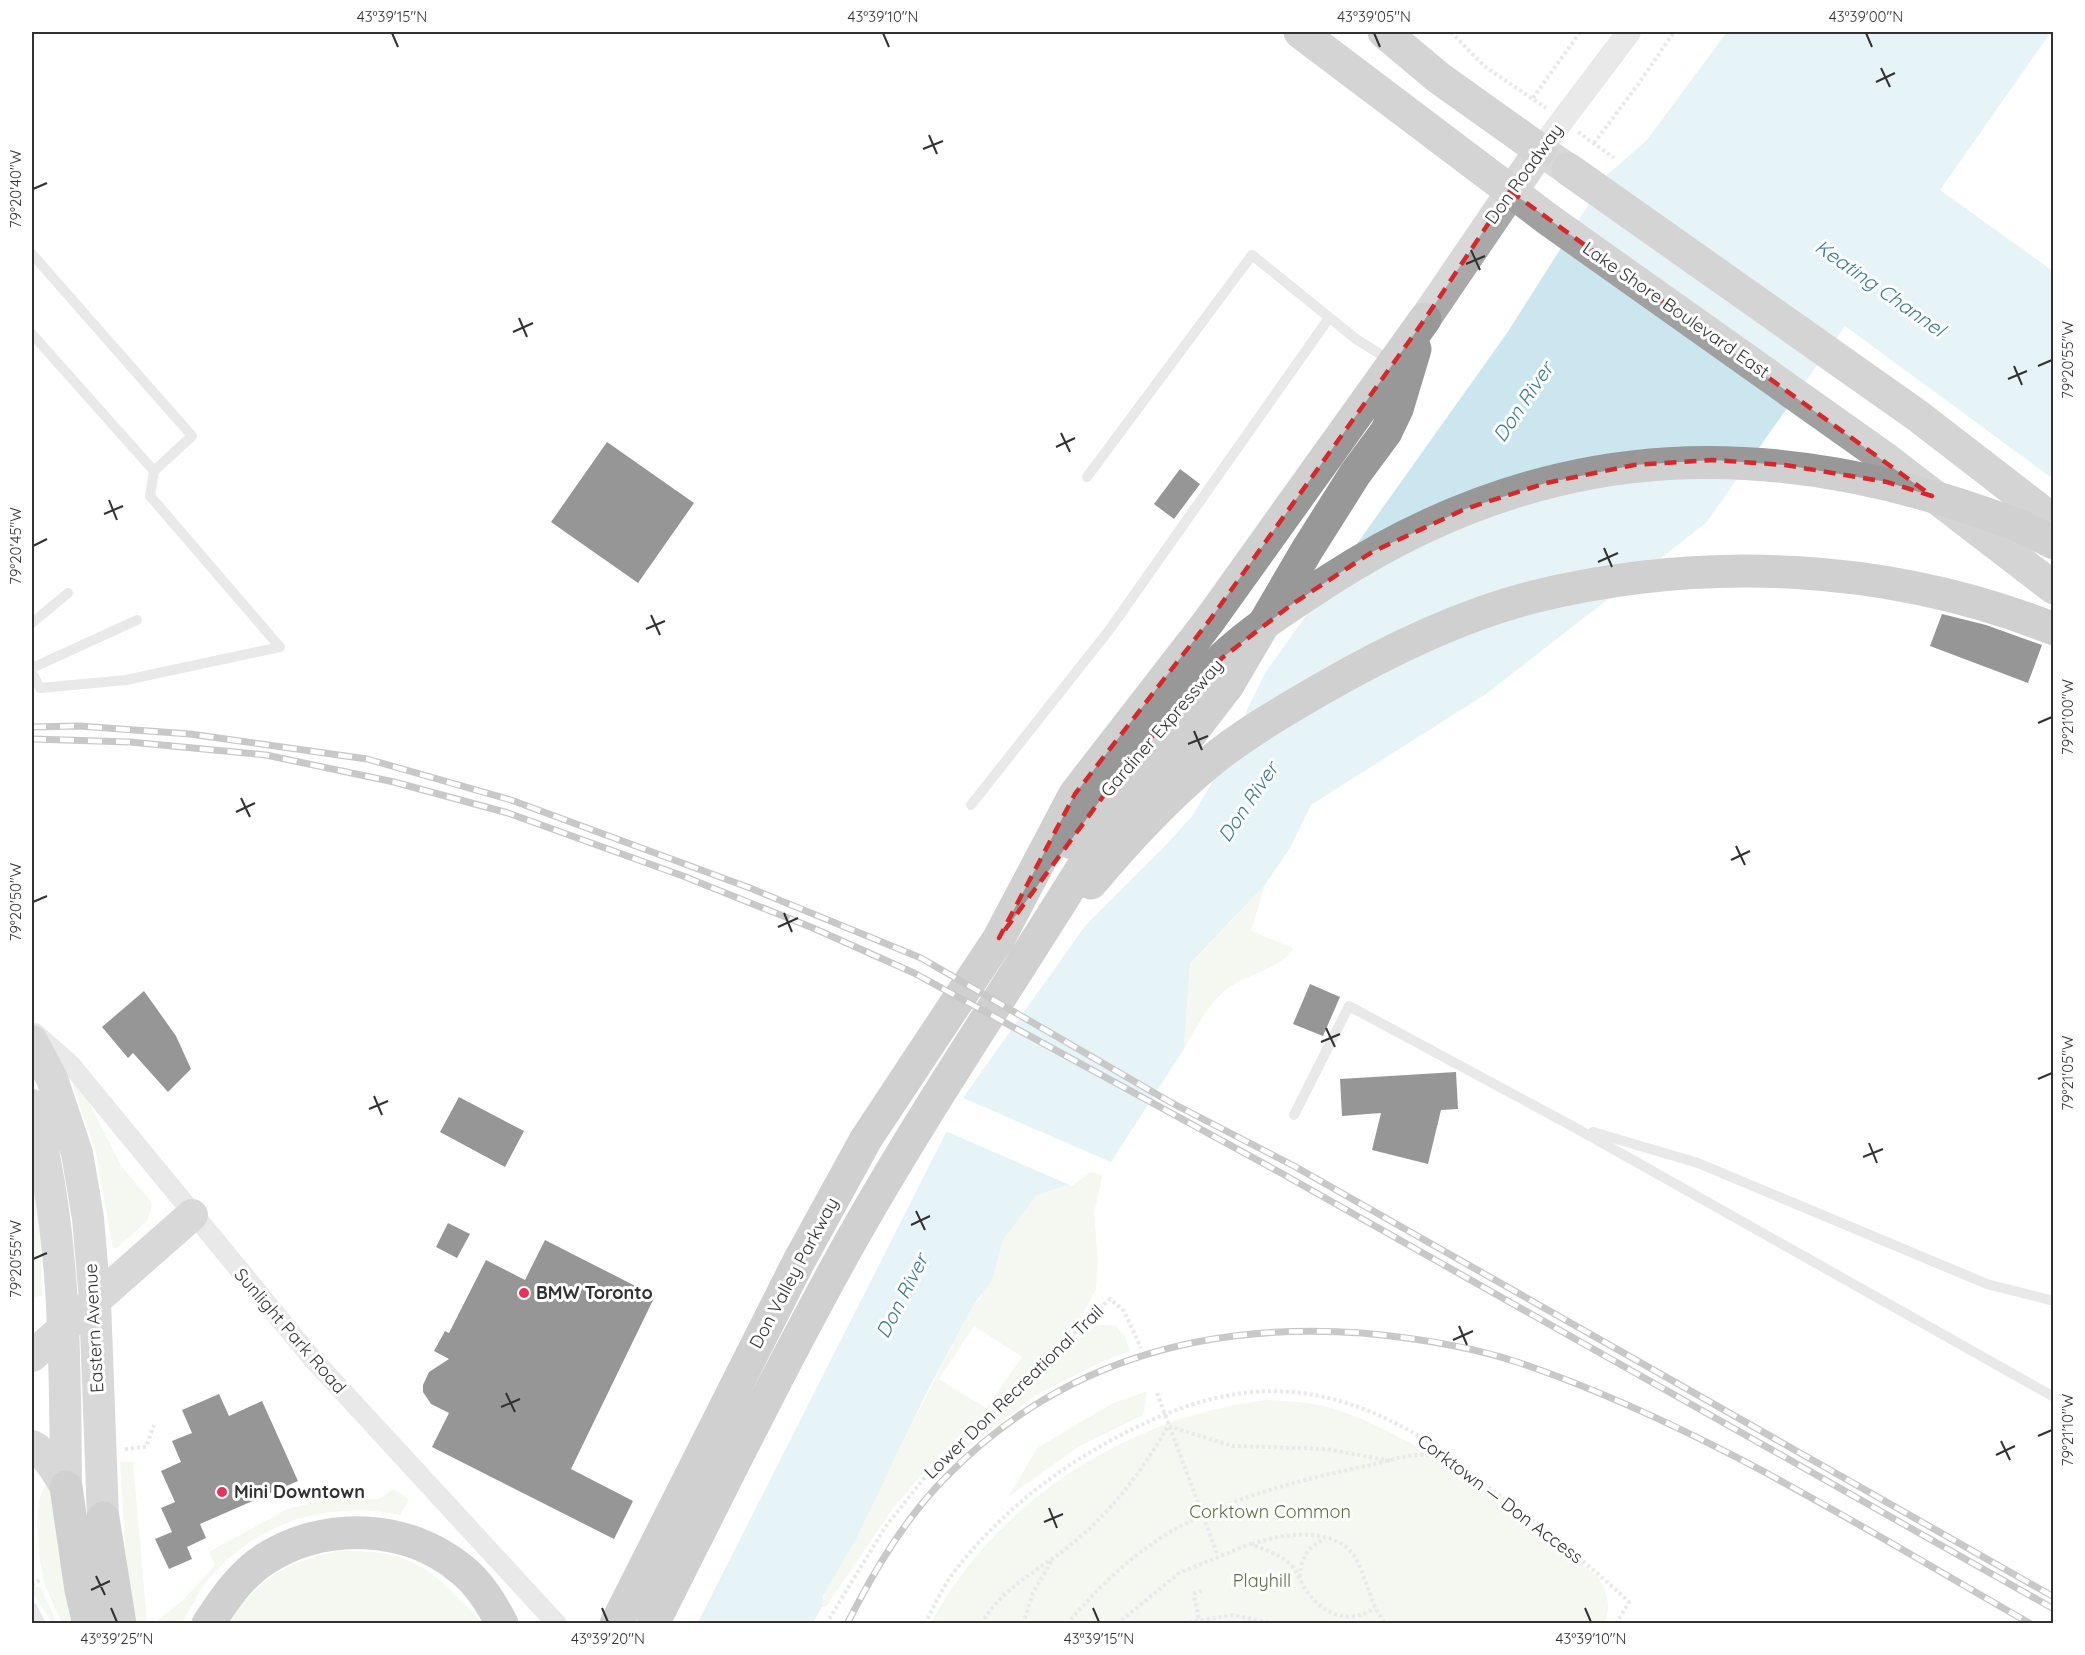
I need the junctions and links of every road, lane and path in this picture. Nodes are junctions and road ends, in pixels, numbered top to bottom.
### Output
1 (1300, 32) edge
2 (1384, 32) edge
3 (1451, 32) edge
4 (1580, 32) edge
5 (1629, 32) edge
6 (1674, 32) edge
7 (1540, 150) junction
8 (1614, 158) dead end
9 (1568, 169) joint
10 (1510, 191) junction
11 (32, 254) edge
12 (1329, 318) junction
13 (1425, 319) junction
14 (32, 334) edge
15 (1394, 362) junction
16 (154, 471) junction
17 (1087, 477) dead end
18 (2054, 521) edge
19 (2054, 543) edge
20 (2054, 588) edge
21 (68, 593) dead end
22 (137, 620) dead end
23 (32, 623) edge
24 (2054, 629) edge
25 (32, 668) edge
26 (32, 673) edge
27 (36, 689) edge
28 (971, 805) dead end
29 (999, 938) junction
30 (1022, 965) junction
31 (32, 1031) edge
32 (32, 1041) edge
33 (32, 1105) edge
34 (1294, 1114) dead end
35 (1574, 1126) junction
36 (192, 1215) junction
37 (95, 1301) junction
38 (2054, 1301) edge
39 (62, 1330) junction
40 (1141, 1348) dead end
41 (32, 1356) edge
42 (1157, 1393) dead end
43 (2054, 1396) edge
44 (1164, 1416) junction
45 (154, 1425) dead end
46 (1168, 1426) junction
47 (32, 1446) edge
48 (116, 1450) dead end
49 (1390, 1461) junction
50 (1459, 1466) junction
51 (66, 1487) junction
52 (1202, 1516) junction
53 (103, 1518) joint
54 (1327, 1538) junction
55 (1250, 1544) junction
56 (1218, 1556) junction
57 (1054, 1557) junction
58 (1300, 1578) junction
59 (41, 1579) dead end
60 (32, 1586) edge
61 (1205, 1590) dead end
62 (32, 1607) edge
63 (1375, 1608) junction
64 (1199, 1618) junction
65 (41, 1623) edge
66 (89, 1623) edge
67 (120, 1623) edge
68 (208, 1623) edge
69 (502, 1623) edge
70 (557, 1623) edge
71 (616, 1623) edge
72 (653, 1623) edge
73 (826, 1623) edge
74 (925, 1623) edge
75 (981, 1623) edge
76 (1023, 1623) edge
77 (1067, 1623) edge
78 (1117, 1623) edge
79 (1178, 1623) edge
80 (1276, 1623) edge
81 (1386, 1623) edge
82 (1616, 1623) edge

1 - 10 highway, Lake Shore Boulevard East
2 - 7 highway
3 - 4 path
5 - 7 street, Don Roadway
6 - 8 path
7 - 9 main road
7 - 10 main road, Don Roadway
9 - 18 highway
10 - 13 main road, Don Roadway
10 - 20 highway, Lake Shore Boulevard East
11 - 16 lane
12 - 15 lane
12 - 17 lane
12 - 28 lane
13 - 15 highway
13 - 30 highway
14 - 16 lane
15 - 29 highway
16 - 27 lane
19 - 29 highway, Gardiner Expressway, bridge
21 - 23 lane
22 - 25 lane
24 - 30 highway
26 - 27 lane
29 - 71 highway, Don Valley Parkway
30 - 72 highway, Don Valley Parkway
31 - 36 street, Sunlight Park Road
32 - 37 main road, Eastern Avenue
33 - 39 main road, Eastern Avenue
34 - 35 lane
35 - 38 lane
35 - 43 lane
36 - 37 main road
36 - 70 street, Sunlight Park Road
37 - 39 main road
37 - 53 main road, Eastern Avenue
39 - 41 main road
39 - 51 main road, Eastern Avenue
40 - 73 path, Lower Don Recreational Trail
42 - 44 path
44 - 46 path
44 - 50 path, Corktown — Don Access
44 - 74 path, Corktown — Don Access
45 - 48 path
46 - 49 path
46 - 52 path
46 - 57 path
47 - 51 main road
49 - 50 path
49 - 52 path
50 - 82 path, Corktown — Don Access
51 - 66 highway, Eastern Avenue
52 - 56 path
52 - 77 path
53 - 67 highway, Eastern Avenue
54 - 55 path
54 - 58 path
54 - 63 path
55 - 56 path
55 - 58 path
56 - 78 path
57 - 75 path
57 - 76 path
58 - 63 path
59 - 60 path
61 - 64 path
62 - 65 lane
63 - 81 path
64 - 79 path
64 - 80 path
68 - 69 highway

